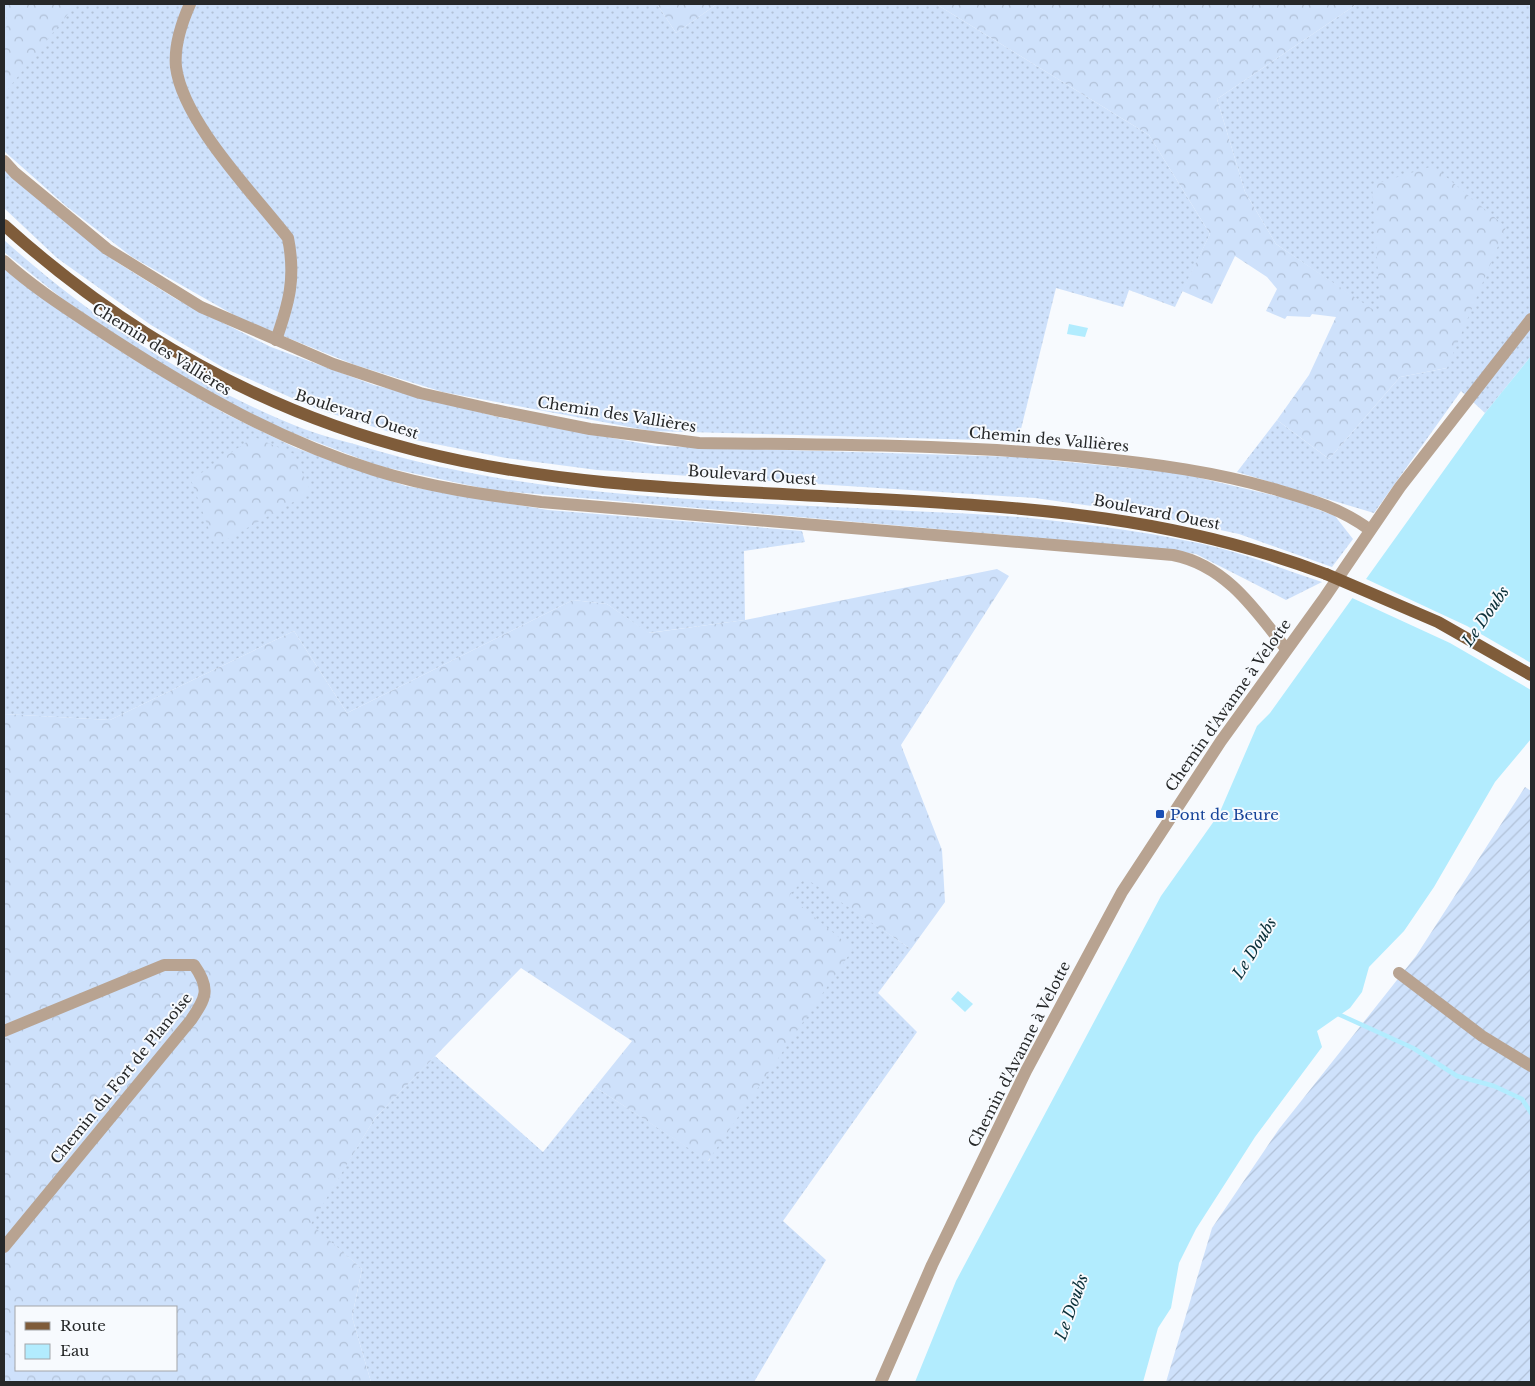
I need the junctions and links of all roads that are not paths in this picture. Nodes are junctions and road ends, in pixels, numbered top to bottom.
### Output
1 (190, 4) edge
2 (4, 161) edge
3 (4, 225) edge
4 (4, 261) edge
5 (1531, 319) edge
6 (276, 340) junction
7 (1370, 530) junction
8 (1286, 649) junction
9 (1531, 675) edge
10 (1399, 973) dead end
11 (4, 1031) edge
12 (1531, 1066) edge
13 (4, 1247) edge
14 (881, 1382) edge

1 - 6 street
2 - 6 street, Chemin des Vallières
3 - 9 main road, Boulevard Ouest, bridge
4 - 8 street, Chemin des Vallières
5 - 7 street, Chemin d'Avanne à Velotte
6 - 7 street, Chemin des Vallières
7 - 8 street, Chemin d'Avanne à Velotte
8 - 14 street, Chemin d'Avanne à Velotte
10 - 12 street
11 - 13 street, Chemin du Fort de Planoise

